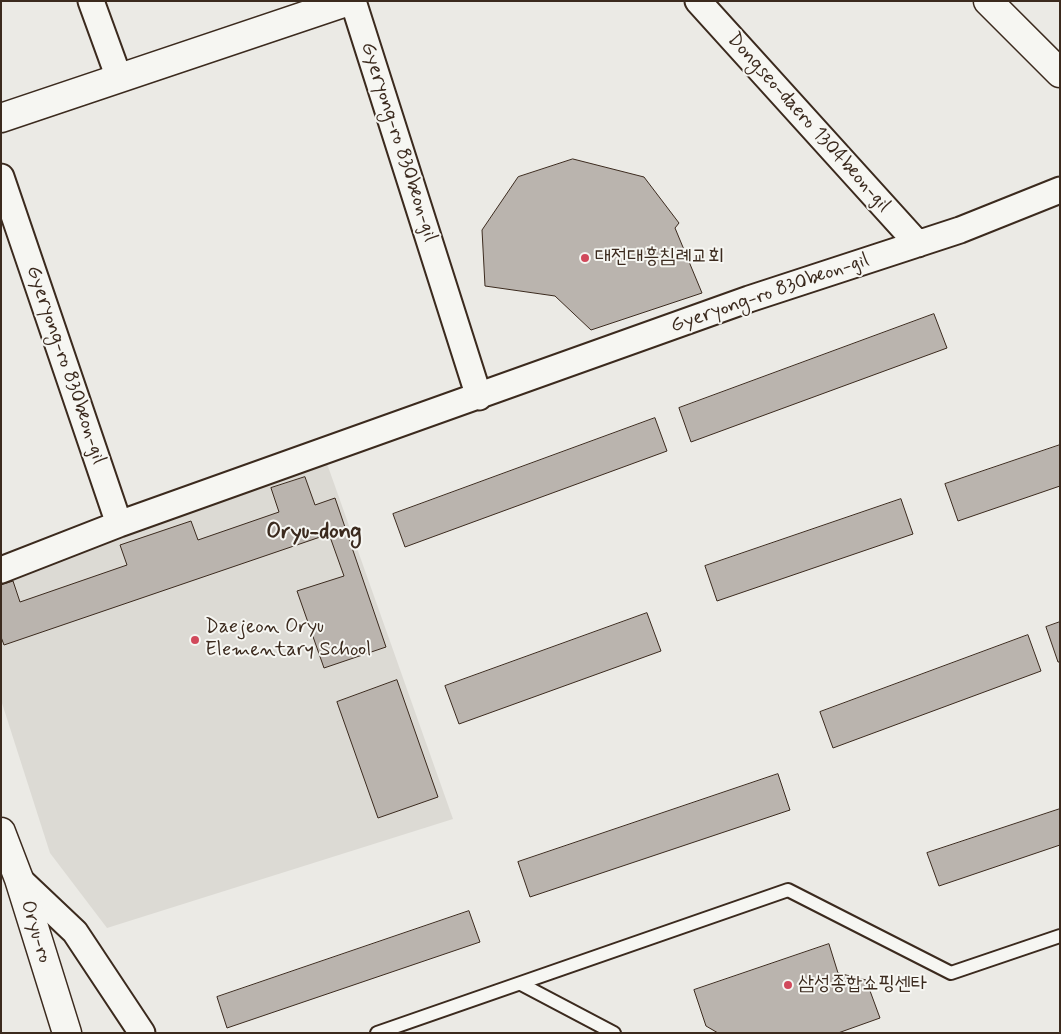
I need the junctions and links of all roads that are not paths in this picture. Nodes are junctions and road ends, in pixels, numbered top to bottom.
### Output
1 (91, 1) edge
2 (351, 1) edge
3 (698, 1) edge
4 (988, 1) edge
5 (1060, 73) edge
6 (119, 78) junction
7 (1, 118) edge
8 (1, 177) edge
9 (1060, 190) edge
10 (918, 244) junction
11 (479, 396) junction
12 (119, 524) junction
13 (1, 570) edge
14 (1, 832) edge
15 (19, 879) junction
16 (1060, 936) edge
17 (521, 984) junction
18 (66, 1033) edge
19 (142, 1033) edge
20 (377, 1033) edge
21 (614, 1033) edge

1 - 6 street
2 - 6 street
2 - 11 street, Gyeryong-ro 830beon-gil
3 - 10 street, Dongseo-daero 1304beon-gil
4 - 5 street
6 - 7 street
8 - 12 street, Gyeryong-ro 830beon-gil
9 - 10 street, Gyeryong-ro 830beon-gil
10 - 11 street, Gyeryong-ro 830beon-gil
11 - 12 street, Gyeryong-ro 830beon-gil
12 - 13 street, Gyeryong-ro 830beon-gil
14 - 15 street, Oryu-ro
15 - 18 street, Oryu-ro
15 - 19 street
16 - 17 lane
17 - 20 lane
17 - 21 lane

